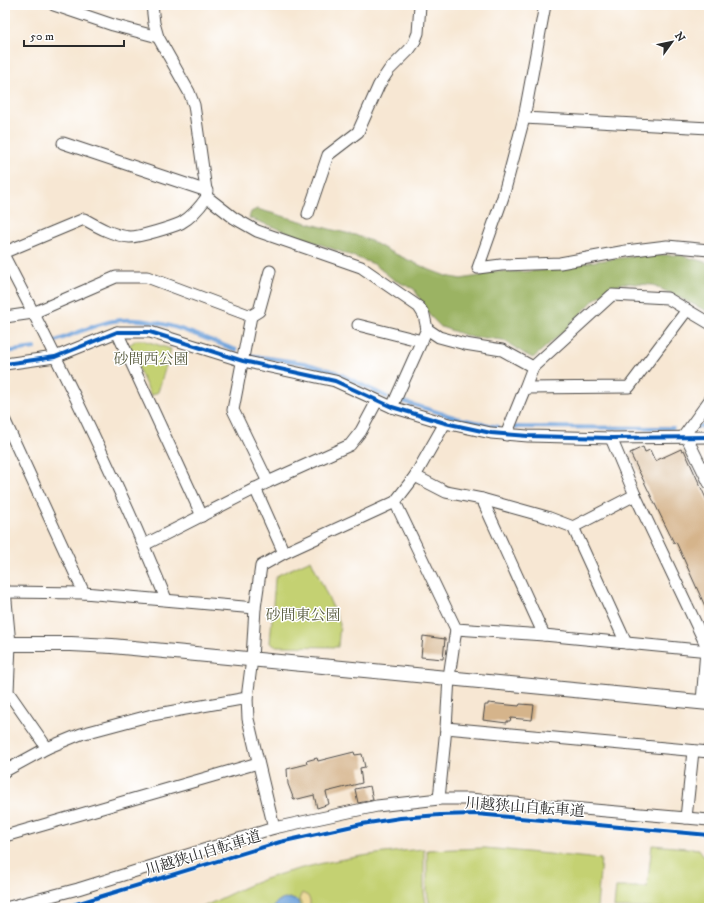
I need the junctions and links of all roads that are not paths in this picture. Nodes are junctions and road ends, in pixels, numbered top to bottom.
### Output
1 (54, 5) edge
2 (152, 5) edge
3 (420, 5) edge
4 (544, 5) edge
5 (158, 37) junction
6 (524, 118) junction
7 (709, 128) edge
8 (63, 143) dead end
9 (207, 194) junction
10 (308, 214) dead end
11 (709, 250) edge
12 (5, 252) edge
13 (5, 258) edge
14 (270, 271) dead end
15 (687, 310) junction
16 (33, 313) junction
17 (251, 316) junction
18 (5, 317) edge
19 (709, 323) edge
20 (358, 325) dead end
21 (427, 329) junction
22 (117, 332) junction
23 (422, 341) junction
24 (56, 357) junction
25 (243, 361) junction
26 (5, 364) edge
27 (532, 368) junction
28 (525, 388) junction
29 (709, 400) edge
30 (378, 401) junction
31 (392, 407) junction
32 (5, 421) edge
33 (445, 423) junction
34 (506, 434) junction
35 (685, 437) junction
36 (709, 437) edge
37 (611, 438) junction
38 (415, 476) junction
39 (268, 482) junction
40 (709, 483) edge
41 (254, 488) junction
42 (635, 495) junction
43 (482, 499) junction
44 (395, 502) junction
45 (202, 516) junction
46 (572, 527) junction
47 (144, 545) junction
48 (284, 553) junction
49 (5, 591) edge
50 (84, 593) junction
51 (166, 599) junction
52 (255, 608) junction
53 (456, 629) junction
54 (544, 635) junction
55 (626, 643) junction
56 (8, 644) edge
57 (708, 651) edge
58 (252, 659) junction
59 (449, 677) junction
60 (7, 693) edge
61 (247, 698) junction
62 (706, 702) edge
63 (446, 728) junction
64 (47, 748) junction
65 (693, 751) junction
66 (709, 752) edge
67 (258, 763) junction
68 (5, 771) edge
69 (439, 799) junction
70 (686, 818) junction
71 (709, 820) edge
72 (274, 828) junction
73 (5, 836) edge
74 (5, 908) edge

1 - 5 street
2 - 5 street
3 - 10 street
4 - 6 street
5 - 9 street
6 - 7 street
6 - 11 street
8 - 9 street
9 - 12 street
9 - 21 street
13 - 16 street
14 - 17 street
15 - 19 street
15 - 27 street
15 - 28 street
16 - 17 street
16 - 18 street
16 - 24 street
17 - 25 street
20 - 23 street
21 - 23 street
21 - 27 street
22 - 24 street
22 - 25 street
22 - 45 street
23 - 31 street
24 - 26 street
24 - 47 street
25 - 30 street
25 - 39 street
27 - 28 street
28 - 34 street
29 - 35 street
30 - 31 street
30 - 39 street
31 - 33 street
32 - 50 street
33 - 34 street
33 - 38 street
34 - 37 street
35 - 36 street
35 - 37 street
35 - 40 street
37 - 42 street
38 - 43 street
38 - 44 street
39 - 41 street
41 - 45 street
41 - 48 street
42 - 46 street
42 - 57 street
43 - 46 street
43 - 54 street
44 - 48 street
44 - 53 street
45 - 47 street
46 - 55 street
47 - 51 street
48 - 52 street
49 - 50 street
49 - 56 street
50 - 51 street
51 - 52 street
52 - 58 street
53 - 54 street
53 - 59 street
54 - 55 street
55 - 57 street
56 - 58 street
56 - 60 street
57 - 62 street
58 - 59 street
58 - 61 street
59 - 62 street
59 - 63 street
60 - 64 street
61 - 64 street
61 - 67 street
63 - 65 street
63 - 69 street
64 - 68 street
65 - 66 street
65 - 70 street
67 - 72 street
67 - 73 street
69 - 70 street
69 - 72 street
70 - 71 street
72 - 74 street

